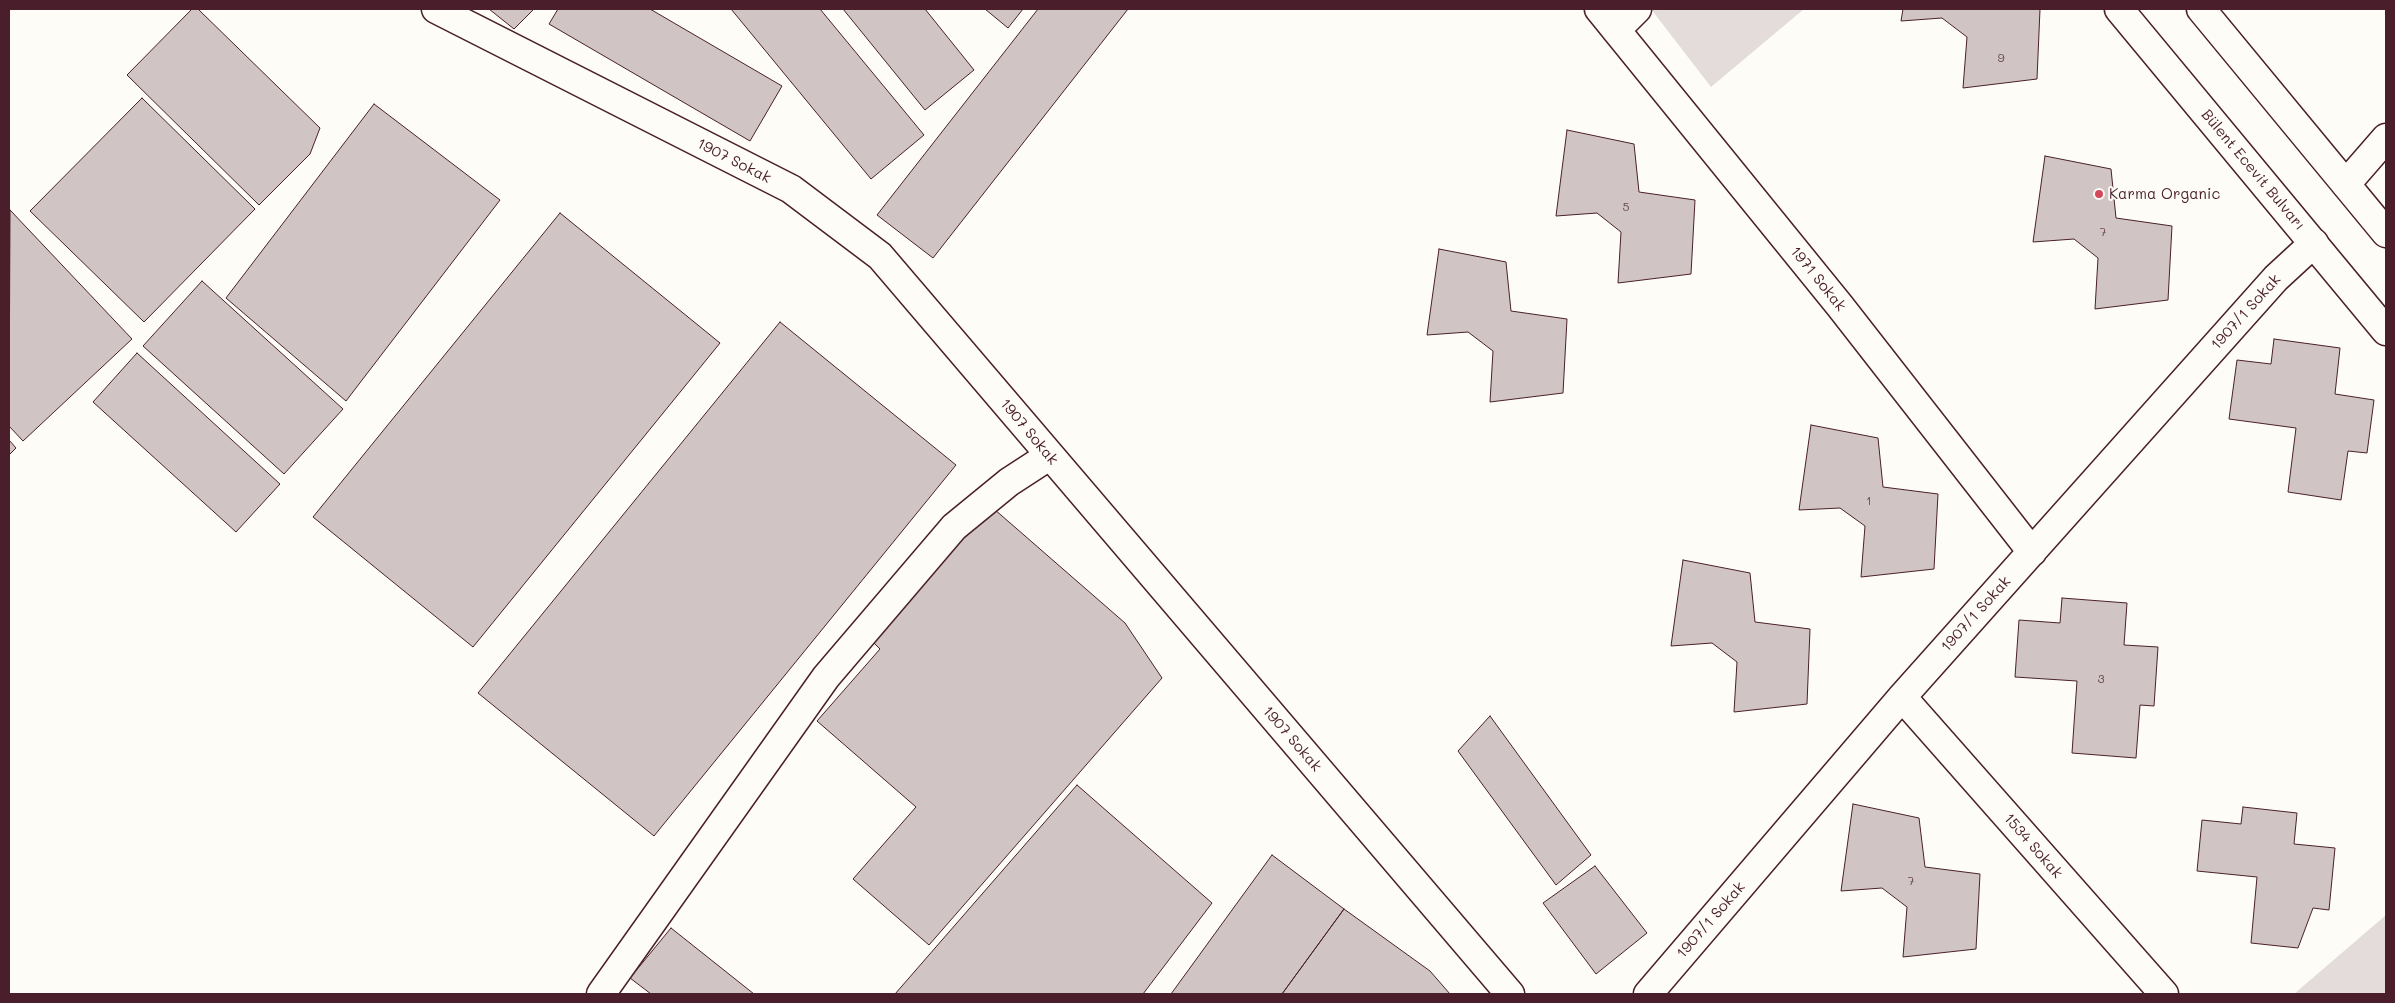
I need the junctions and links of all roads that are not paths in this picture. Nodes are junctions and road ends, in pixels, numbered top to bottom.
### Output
1 (436, 9) edge
2 (1599, 9) edge
3 (1637, 9) edge
4 (2120, 9) edge
5 (2201, 9) edge
6 (1616, 30) junction
7 (2386, 138) edge
8 (2346, 184) junction
9 (2386, 233) edge
10 (2314, 243) junction
11 (2386, 330) edge
12 (1049, 456) junction
13 (2032, 552) junction
14 (1902, 697) junction
15 (601, 994) edge
16 (1510, 994) edge
17 (1648, 994) edge
18 (2164, 994) edge

1 - 12 street, 1907 Sokak
2 - 6 street, 1971 Sokak
3 - 6 street
4 - 10 street, Bülent Ecevit Bulvarı
5 - 8 street
6 - 13 street, 1971 Sokak
7 - 8 street
8 - 9 street
10 - 11 street, Bülent Ecevit Bulvarı
10 - 13 street, 1907/1 Sokak
12 - 15 street
12 - 16 street, 1907 Sokak
13 - 14 street, 1907/1 Sokak
14 - 17 street, 1907/1 Sokak
14 - 18 street, 1534 Sokak

